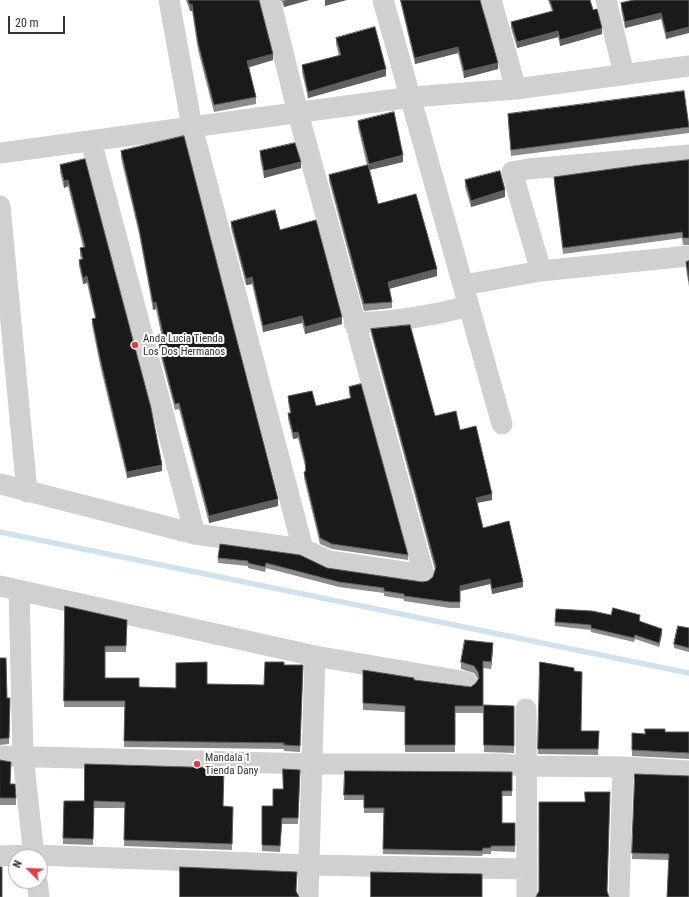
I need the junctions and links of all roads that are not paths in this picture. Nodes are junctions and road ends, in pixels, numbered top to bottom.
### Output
1 (169, 0) edge
2 (270, 0) edge
3 (383, 0) edge
4 (491, 0) edge
5 (606, 0) edge
6 (689, 66) edge
7 (624, 74) junction
8 (516, 89) junction
9 (412, 97) junction
10 (298, 113) junction
11 (192, 127) junction
12 (91, 140) junction
13 (0, 153) edge
14 (689, 155) edge
15 (0, 206) edge
16 (689, 256) edge
17 (541, 271) junction
18 (464, 285) junction
19 (470, 306) junction
20 (354, 323) junction
21 (502, 424) dead end
22 (0, 484) edge
23 (28, 492) junction
24 (195, 534) junction
25 (303, 549) junction
26 (10, 588) edge
27 (315, 656) junction
28 (467, 682) dead end
29 (526, 708) dead end
30 (0, 756) edge
31 (23, 756) junction
32 (311, 764) junction
33 (526, 766) junction
34 (623, 767) junction
35 (689, 771) edge
36 (33, 849) edge
37 (48, 856) edge
38 (309, 865) junction
39 (527, 869) junction
40 (308, 897) edge
41 (527, 897) edge
42 (620, 897) edge

1 - 11 street
2 - 10 street
3 - 9 street
4 - 8 street
5 - 7 street
6 - 7 street
7 - 8 street
8 - 9 street
9 - 10 street
9 - 18 street
10 - 11 street
10 - 20 street
11 - 12 street
11 - 25 street
12 - 13 street
12 - 24 street
14 - 17 street
15 - 23 street
16 - 17 street
17 - 18 street
18 - 19 street
19 - 20 street
19 - 21 street
20 - 25 street
22 - 23 street
23 - 24 street
24 - 25 street
26 - 27 street
26 - 31 street
27 - 28 street
27 - 32 street
29 - 33 street
30 - 31 street
31 - 32 street
31 - 36 street
32 - 33 street
32 - 38 street
33 - 34 street
33 - 39 street
34 - 35 street
34 - 42 street
37 - 38 street
38 - 39 street
38 - 40 street
39 - 41 street

